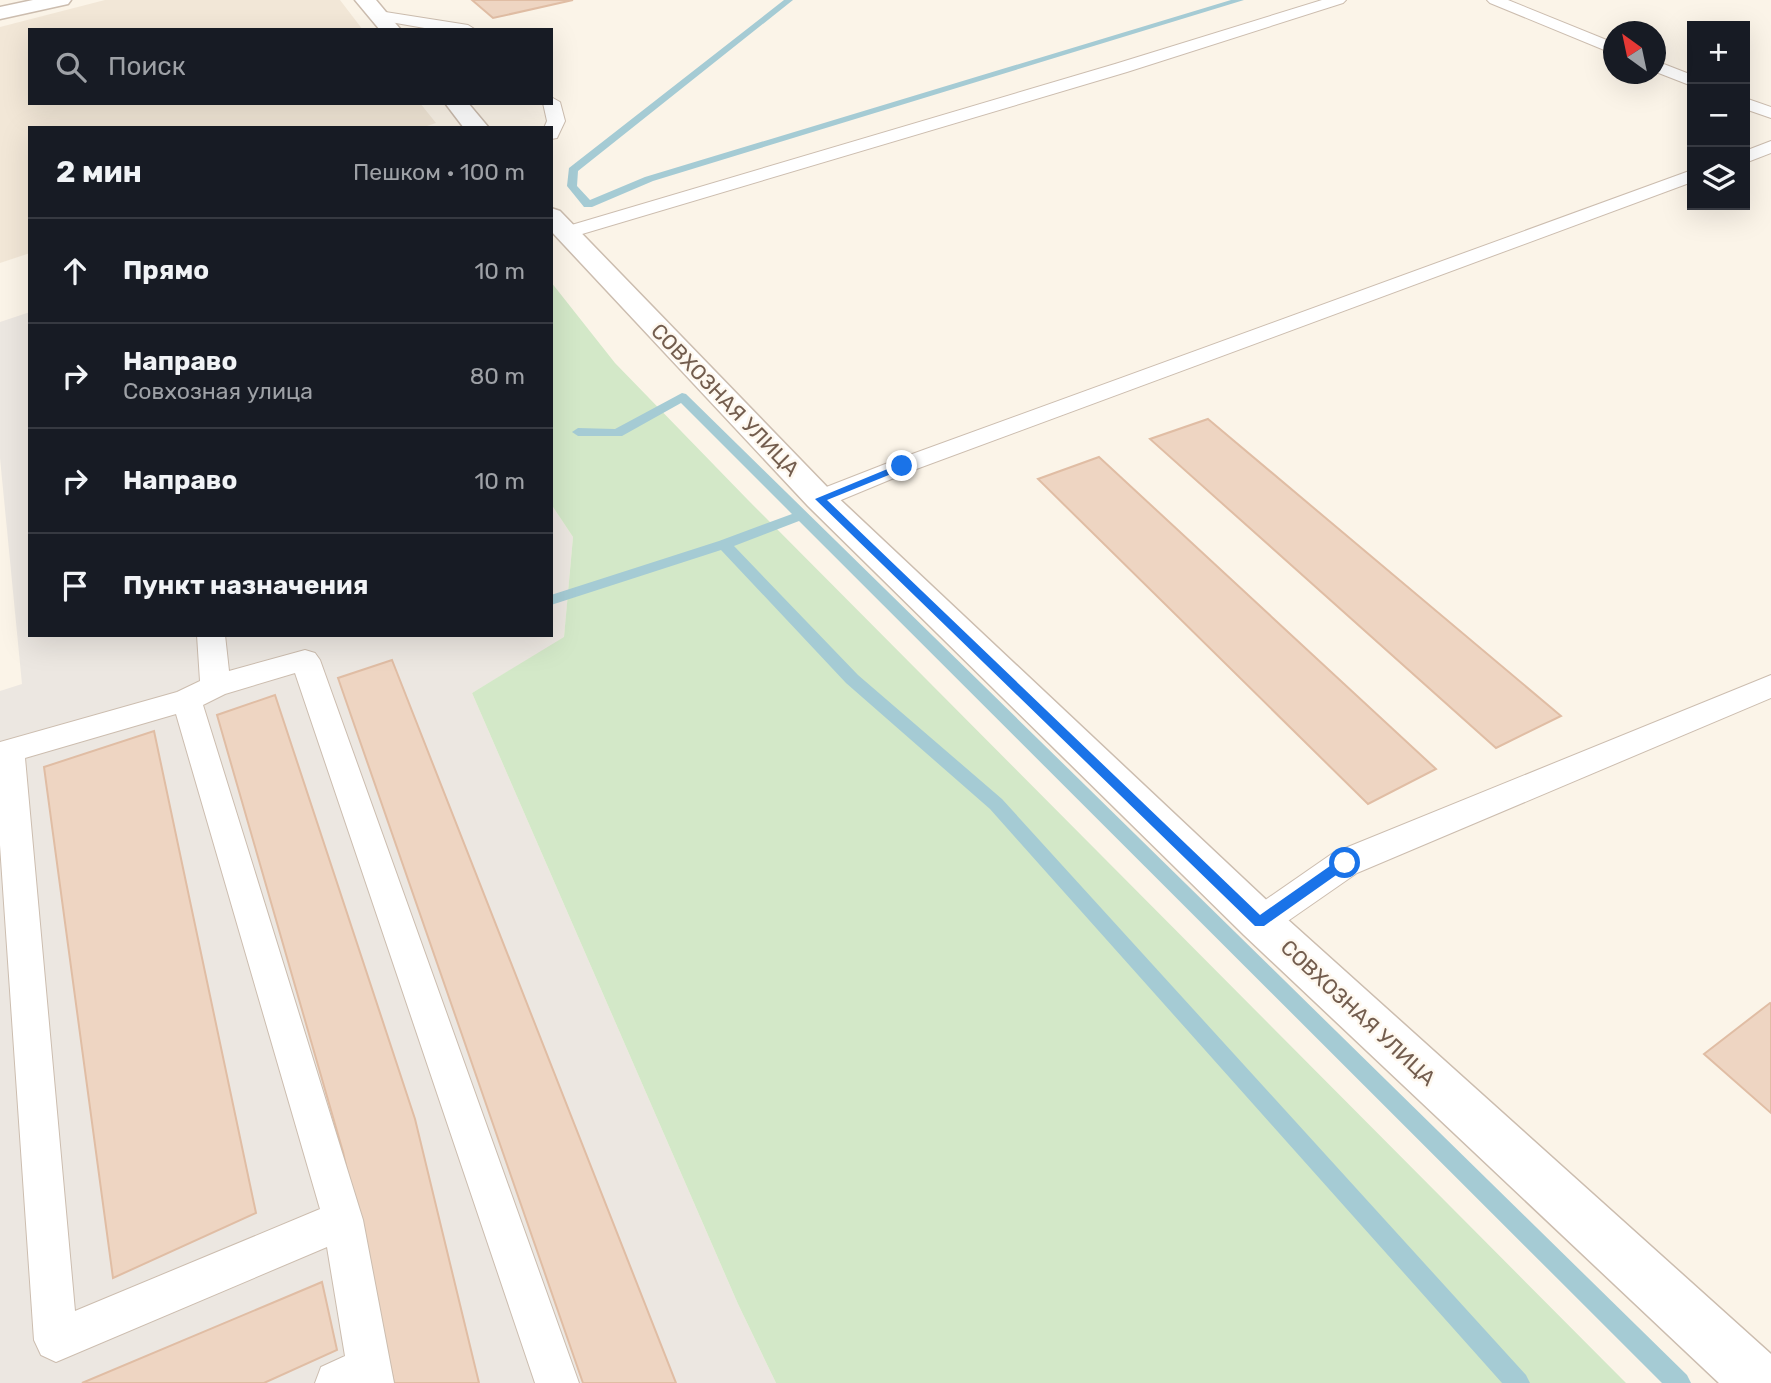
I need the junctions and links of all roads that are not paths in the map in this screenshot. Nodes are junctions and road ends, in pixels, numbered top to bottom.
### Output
1 (61, 0) edge
2 (365, 0) edge
3 (1338, 0) edge
4 (1495, 0) edge
5 (0, 13) edge
6 (385, 23) edge
7 (444, 28) edge
8 (1603, 44) edge
9 (1666, 70) edge
10 (1687, 79) edge
11 (457, 105) edge
12 (552, 105) edge
13 (1750, 105) edge
14 (1771, 113) edge
15 (469, 126) edge
16 (553, 129) edge
17 (1771, 147) edge
18 (1750, 155) edge
19 (1687, 178) edge
20 (558, 225) edge
21 (820, 499) junction
22 (211, 637) edge
23 (1771, 686) edge
24 (201, 693) junction
25 (5, 753) edge
26 (1260, 922) junction
27 (343, 1220) junction
28 (359, 1378) edge
29 (557, 1383) edge
30 (1761, 1383) edge

1 - 5 street
2 - 6 street
3 - 20 lane
4 - 8 lane
6 - 7 lane
9 - 10 lane
11 - 15 street
12 - 16 lane
13 - 14 lane
17 - 18 lane
19 - 21 lane
20 - 21 street, СОВХОЗНАЯ УЛИЦА
21 - 26 street, СОВХОЗНАЯ УЛИЦА
22 - 24 lane
23 - 26 lane
24 - 25 lane
24 - 27 lane
24 - 29 lane
25 - 27 lane
26 - 30 street, СОВХОЗНАЯ УЛИЦА
27 - 28 lane

